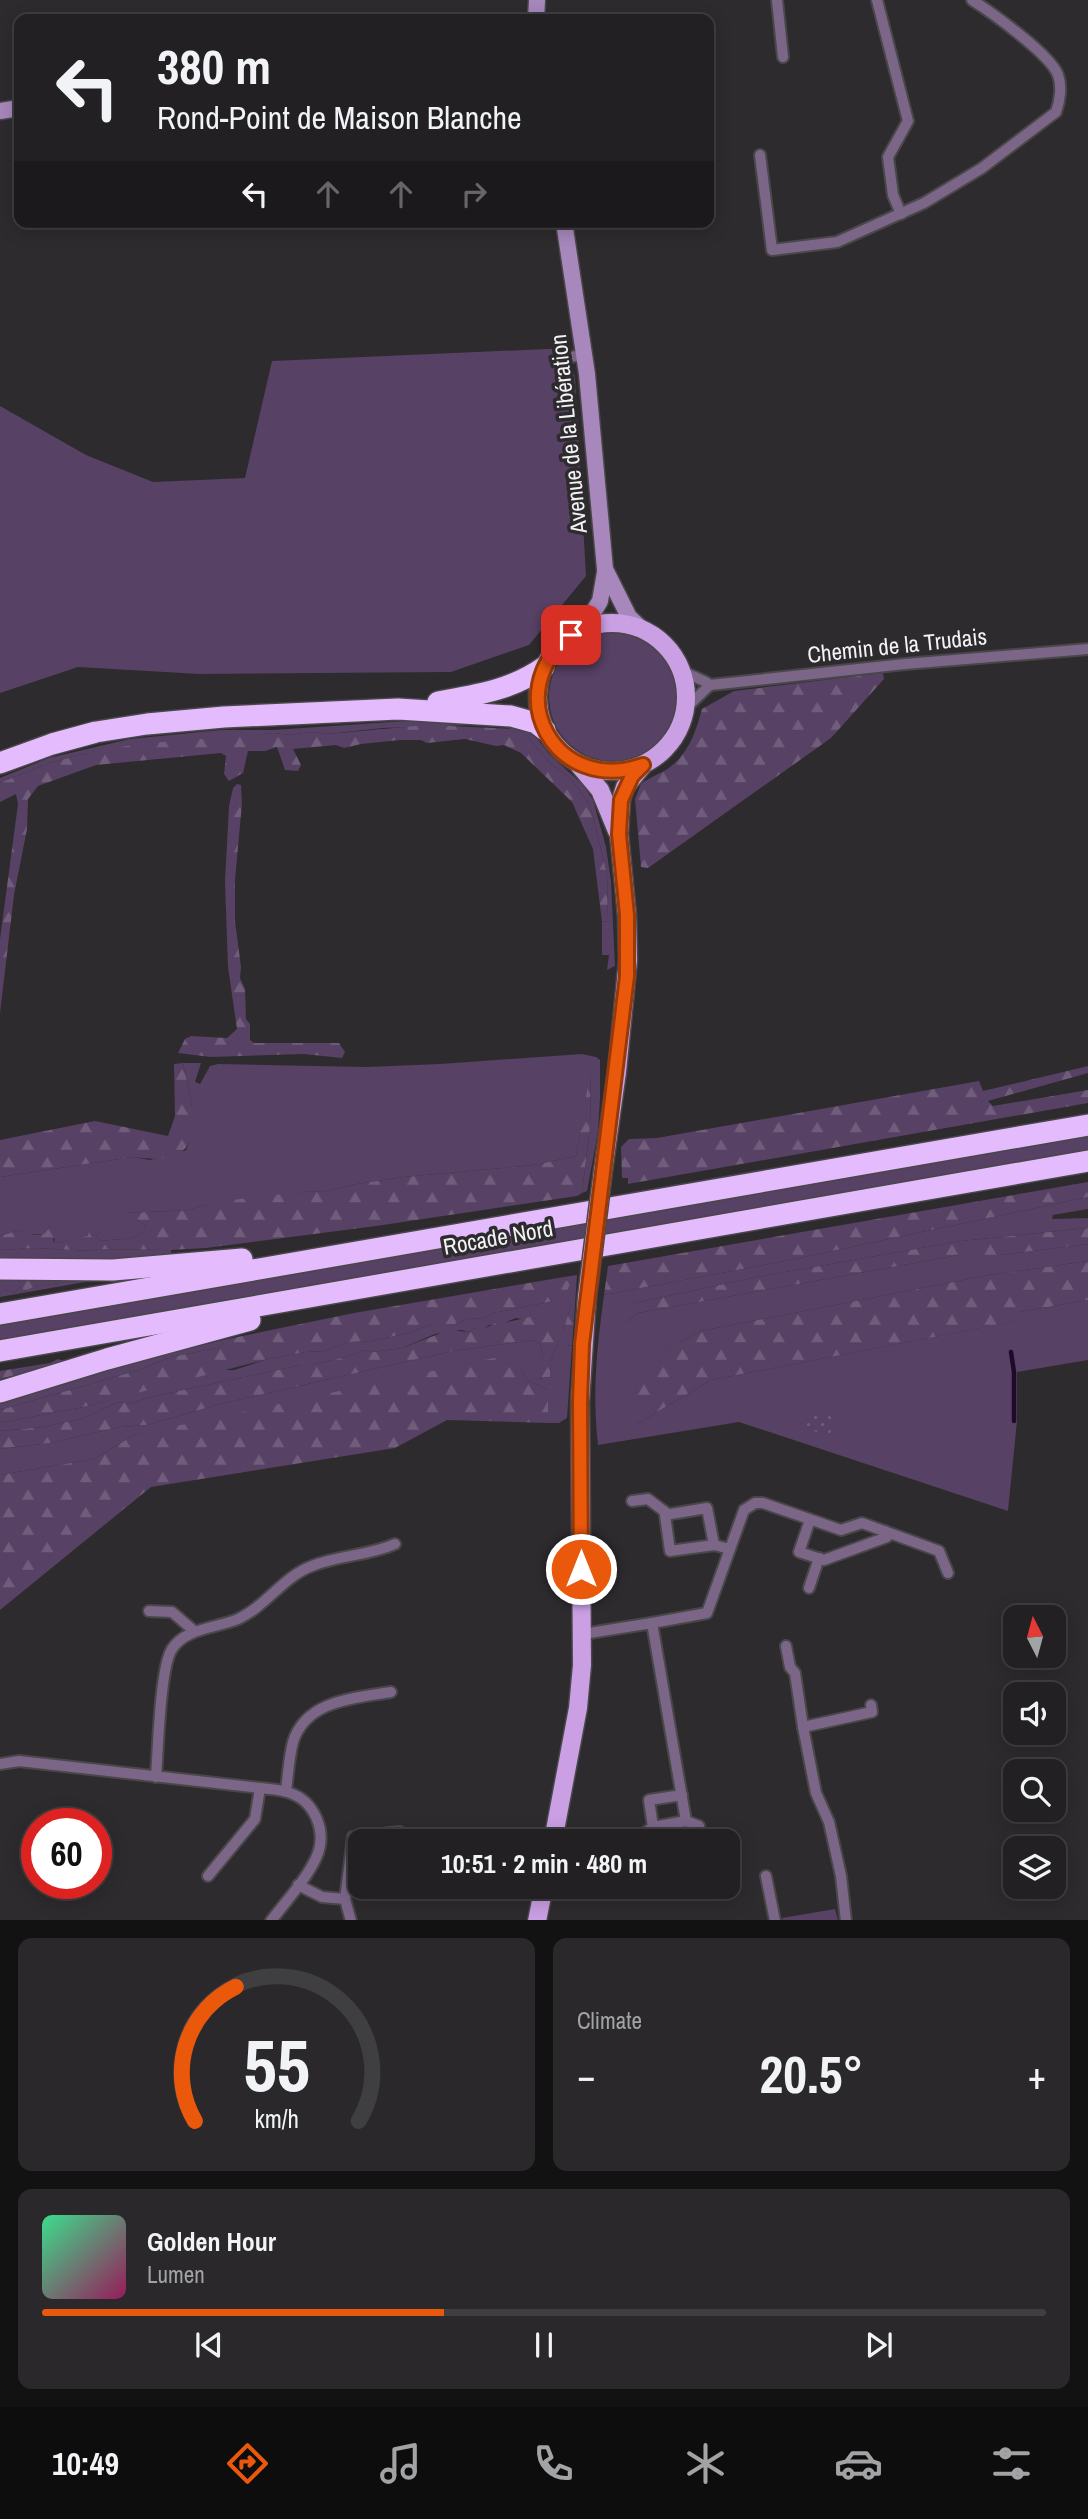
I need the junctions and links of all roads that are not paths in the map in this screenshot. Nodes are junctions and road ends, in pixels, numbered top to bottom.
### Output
1 (777, 0) edge
2 (877, 0) edge
3 (972, 0) edge
4 (783, 57) dead end
5 (760, 156) dead end
6 (901, 214) junction
7 (565, 228) edge
8 (585, 355) junction
9 (561, 358) dead end
10 (605, 569) junction
11 (583, 629) junction
12 (643, 630) junction
13 (1088, 649) edge
14 (544, 667) junction
15 (682, 671) junction
16 (710, 685) junction
17 (686, 708) junction
18 (398, 709) junction
19 (545, 730) junction
20 (0, 763) edge
21 (578, 764) junction
22 (643, 765) junction
23 (619, 834) junction
24 (1088, 1125) edge
25 (1088, 1161) edge
26 (543, 1220) junction
27 (630, 1241) junction
28 (0, 1269) edge
29 (0, 1314) edge
30 (0, 1351) edge
31 (0, 1392) edge
32 (632, 1501) dead end
33 (668, 1514) junction
34 (810, 1520) junction
35 (885, 1531) junction
36 (395, 1544) dead end
37 (714, 1545) junction
38 (730, 1549) junction
39 (819, 1559) junction
40 (948, 1573) dead end
41 (809, 1588) dead end
42 (149, 1611) dead end
43 (652, 1623) junction
44 (193, 1630) junction
45 (583, 1634) junction
46 (786, 1646) dead end
47 (391, 1692) dead end
48 (871, 1706) dead end
49 (803, 1727) junction
50 (0, 1764) edge
51 (156, 1777) junction
52 (260, 1788) junction
53 (286, 1791) junction
54 (682, 1795) junction
55 (686, 1821) junction
56 (653, 1827) junction
57 (555, 1829) edge
58 (650, 1829) edge
59 (700, 1829) edge
60 (766, 1876) dead end
61 (208, 1877) dead end
62 (348, 1878) edge
63 (298, 1885) junction
64 (345, 1899) junction
65 (541, 1899) edge
66 (271, 1920) edge
67 (351, 1920) edge
68 (537, 1920) edge
69 (775, 1920) edge
70 (846, 1920) edge

1 - 4 street
2 - 6 street
3 - 6 street
5 - 6 street
7 - 8 main road, Avenue de la Libération
8 - 9 street
8 - 10 main road, Avenue de la Libération
10 - 11 main road
10 - 12 main road, Avenue de la Libération
11 - 12 main road
11 - 14 main road
12 - 15 main road
13 - 16 street, Chemin de la Trudais
14 - 18 highway
14 - 19 main road
15 - 16 street
15 - 17 main road
16 - 17 street
17 - 22 main road
18 - 19 highway
18 - 20 highway
19 - 21 main road
21 - 22 main road
21 - 23 main road
22 - 23 main road
23 - 45 main road, bridge
24 - 26 highway, Rocade Nord
25 - 27 highway, Rocade Nord
26 - 28 highway
26 - 29 highway, Rocade Nord
27 - 30 highway, Rocade Nord
27 - 31 highway
32 - 33 street
33 - 37 street
33 - 37 street
34 - 35 street
34 - 38 street
34 - 39 street
35 - 39 street
35 - 40 street
36 - 44 street
37 - 38 street
38 - 43 street
39 - 41 street
42 - 44 street
43 - 45 street
43 - 54 street
44 - 51 street
45 - 57 main road
46 - 49 street
47 - 53 street
48 - 49 street
49 - 70 street
50 - 51 street
51 - 52 street
52 - 53 street
52 - 61 street
53 - 63 street
54 - 55 street
54 - 56 street
55 - 56 street
55 - 59 street
56 - 58 street
60 - 69 street
62 - 64 street
63 - 64 street
63 - 66 street
64 - 67 street
65 - 68 main road

